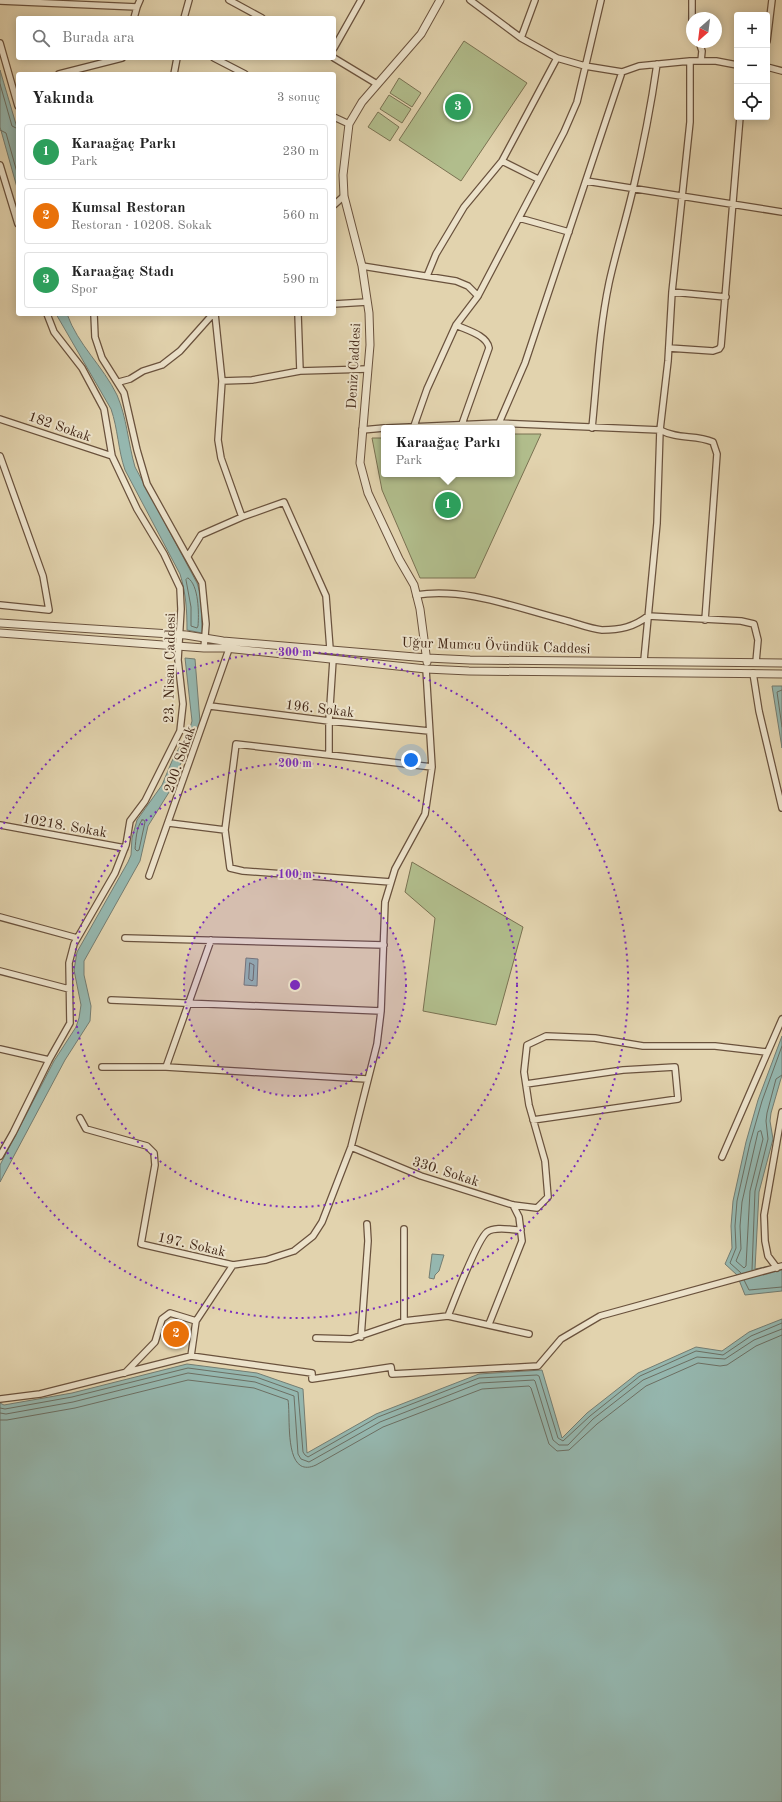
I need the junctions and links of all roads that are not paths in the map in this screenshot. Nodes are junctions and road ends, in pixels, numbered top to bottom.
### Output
1 (140, 0) edge
2 (189, 0) edge
3 (229, 0) edge
4 (361, 0) edge
5 (440, 0) edge
6 (470, 0) edge
7 (480, 0) edge
8 (535, 0) edge
9 (601, 0) edge
10 (692, 0) edge
11 (772, 0) edge
12 (0, 1) edge
13 (478, 6) junction
14 (137, 7) junction
15 (692, 12) edge
16 (135, 16) edge
17 (185, 16) edge
18 (258, 16) edge
19 (770, 16) edge
20 (521, 38) junction
21 (0, 43) edge
22 (336, 44) edge
23 (701, 48) edge
24 (557, 58) junction
25 (336, 59) edge
26 (114, 60) edge
27 (177, 60) edge
28 (218, 60) edge
29 (690, 61) junction
30 (700, 61) junction
31 (657, 64) junction
32 (734, 64) edge
33 (585, 66) junction
34 (770, 68) edge
35 (782, 71) edge
36 (67, 72) edge
37 (174, 72) edge
38 (240, 72) edge
39 (622, 72) junction
40 (377, 84) junction
41 (15, 85) edge
42 (336, 118) edge
43 (740, 120) edge
44 (349, 124) junction
45 (502, 161) junction
46 (0, 165) edge
47 (538, 179) junction
48 (586, 181) junction
49 (633, 189) junction
50 (344, 196) junction
51 (682, 197) junction
52 (336, 203) edge
53 (733, 204) junction
54 (782, 212) edge
55 (16, 217) edge
56 (519, 218) junction
57 (569, 232) junction
58 (362, 266) junction
59 (427, 276) junction
60 (672, 292) junction
61 (478, 296) junction
62 (726, 297) junction
63 (367, 302) junction
64 (336, 304) edge
65 (48, 316) edge
66 (94, 316) edge
67 (212, 316) edge
68 (214, 316) edge
69 (298, 316) edge
70 (456, 325) junction
71 (669, 348) junction
72 (368, 369) junction
73 (300, 371) junction
74 (222, 381) junction
75 (119, 382) junction
76 (0, 418) edge
77 (500, 422) junction
78 (462, 424) junction
79 (414, 425) edge
80 (438, 425) edge
81 (381, 428) edge
82 (592, 428) junction
83 (362, 430) junction
84 (660, 430) junction
85 (0, 456) edge
86 (112, 456) junction
87 (242, 517) junction
88 (188, 556) junction
89 (416, 595) junction
90 (0, 605) edge
91 (648, 616) junction
92 (705, 620) junction
93 (0, 623) edge
94 (0, 632) edge
95 (183, 635) junction
96 (202, 637) junction
97 (182, 646) junction
98 (201, 648) junction
99 (229, 649) junction
100 (330, 649) junction
101 (427, 658) junction
102 (333, 660) junction
103 (644, 660) junction
104 (756, 662) junction
105 (782, 663) edge
106 (426, 669) junction
107 (752, 673) junction
108 (782, 674) edge
109 (210, 706) junction
110 (329, 721) junction
111 (429, 731) junction
112 (329, 755) junction
113 (432, 767) junction
114 (782, 808) edge
115 (169, 823) junction
116 (0, 825) edge
117 (225, 830) junction
118 (125, 848) junction
119 (149, 876) dead end
120 (391, 882) junction
121 (0, 917) edge
122 (77, 938) junction
123 (125, 938) dead end
124 (211, 940) junction
125 (384, 945) junction
126 (0, 971) edge
127 (69, 989) junction
128 (111, 1000) dead end
129 (187, 1003) junction
130 (381, 1012) junction
131 (782, 1019) edge
132 (0, 1049) edge
133 (767, 1052) junction
134 (49, 1060) junction
135 (102, 1067) dead end
136 (166, 1067) junction
137 (367, 1079) junction
138 (526, 1084) junction
139 (782, 1112) edge
140 (80, 1118) dead end
141 (533, 1120) junction
142 (351, 1147) junction
143 (0, 1156) edge
144 (722, 1157) dead end
145 (513, 1204) junction
146 (367, 1224) dead end
147 (404, 1229) dead end
148 (521, 1230) junction
149 (233, 1265) junction
150 (779, 1267) edge
151 (448, 1316) junction
152 (196, 1321) junction
153 (404, 1321) junction
154 (489, 1324) junction
155 (529, 1334) dead end
156 (361, 1337) junction
157 (316, 1338) dead end
158 (191, 1356) junction
159 (124, 1374) junction
160 (0, 1399) edge

1 - 14 street
2 - 17 street
3 - 18 street
4 - 22 street
5 - 40 street, Deniz Caddesi
6 - 13 street
7 - 13 street
8 - 20 street
9 - 33 street
10 - 15 street
11 - 19 street
12 - 14 street
13 - 20 street
14 - 16 street
20 - 24 street
21 - 41 street
23 - 30 street
24 - 33 street
24 - 45 street
25 - 40 street
26 - 36 street
27 - 37 street
28 - 38 street
29 - 30 street
29 - 31 street
29 - 51 street
30 - 32 street
31 - 39 street
31 - 49 street
33 - 39 street
33 - 47 street
34 - 35 street
39 - 48 street
40 - 44 street, Deniz Caddesi
42 - 44 street
43 - 53 street
44 - 50 street, Deniz Caddesi
45 - 47 street
45 - 59 street
46 - 55 street
47 - 56 street
48 - 49 street
48 - 57 street
49 - 51 street
49 - 82 street
50 - 52 street
50 - 58 street, Deniz Caddesi
51 - 53 street
51 - 60 street
53 - 54 street
53 - 62 street
56 - 57 street
56 - 61 street
57 - 77 street
58 - 59 street
58 - 63 street, Deniz Caddesi
59 - 61 street
60 - 62 street
60 - 71 street
61 - 70 street
62 - 71 street
63 - 64 street
63 - 72 street, Deniz Caddesi
65 - 86 street, 23. Nisan Caddesi
66 - 75 street
67 - 75 street
68 - 74 street
69 - 73 street
70 - 78 street
70 - 79 street
71 - 84 street
72 - 73 street
72 - 83 street, Deniz Caddesi
73 - 74 street
74 - 87 street
75 - 88 street
76 - 86 street, 182 Sokak
77 - 78 street
77 - 82 street
78 - 80 street
81 - 83 street
82 - 84 street
83 - 89 street, Deniz Caddesi
84 - 91 street
84 - 92 street
85 - 90 street
86 - 95 street, 23. Nisan Caddesi
87 - 88 street
87 - 100 street
88 - 96 street
89 - 91 street
89 - 101 street, Deniz Caddesi
91 - 92 street
91 - 103 street
92 - 104 street
93 - 95 street
94 - 97 street
95 - 96 street, Uğur Mumcu Övündük Caddesi
95 - 97 street, 23. Nisan Caddesi
96 - 98 street
96 - 100 street, Uğur Mumcu Övündük Caddesi
97 - 98 street, Uğur Mumcu Övündük Caddesi
97 - 118 street, 23. Nisan Caddesi
98 - 99 street, Uğur Mumcu Övündük Caddesi
99 - 102 street, Uğur Mumcu Övündük Caddesi
99 - 109 street, 200. Sokak
100 - 101 street, Uğur Mumcu Övündük Caddesi
101 - 103 street, Uğur Mumcu Övündük Caddesi
101 - 106 street, Deniz Caddesi
102 - 106 street, Uğur Mumcu Övündük Caddesi
102 - 110 street
103 - 104 street, Uğur Mumcu Övündük Caddesi
104 - 105 street, Uğur Mumcu Övündük Caddesi
106 - 107 street, Uğur Mumcu Övündük Caddesi
106 - 111 street
107 - 108 street, Uğur Mumcu Övündük Caddesi
107 - 114 street
109 - 110 street, 196. Sokak
109 - 115 street, 200. Sokak
110 - 111 street, 196. Sokak
110 - 112 street
111 - 113 street
112 - 113 street
112 - 117 street
113 - 120 street
115 - 117 street
115 - 119 street, 200. Sokak
116 - 118 street, 10218. Sokak
117 - 120 street
118 - 122 street, 23. Nisan Caddesi
120 - 125 street
121 - 122 street
122 - 127 street, 23. Nisan Caddesi
123 - 124 street
124 - 125 street
124 - 129 street
125 - 130 street
126 - 127 street
127 - 134 street, 23. Nisan Caddesi
128 - 129 street
129 - 130 street
129 - 136 street
130 - 137 street
131 - 133 street
132 - 134 street
133 - 138 street
133 - 144 street
134 - 143 street, 23. Nisan Caddesi
135 - 136 street
136 - 137 street
137 - 142 street
138 - 141 street
138 - 141 street
139 - 150 street
140 - 149 street, 197. Sokak
141 - 145 street, 330. Sokak
142 - 145 street, 330. Sokak
142 - 149 street, 197. Sokak
145 - 148 street
146 - 156 street
147 - 153 street
148 - 151 street
148 - 154 street
149 - 152 street
150 - 158 street
151 - 153 street
151 - 154 street
152 - 158 street
152 - 159 street
153 - 156 street
154 - 155 street
156 - 157 street
158 - 159 street
159 - 160 street

